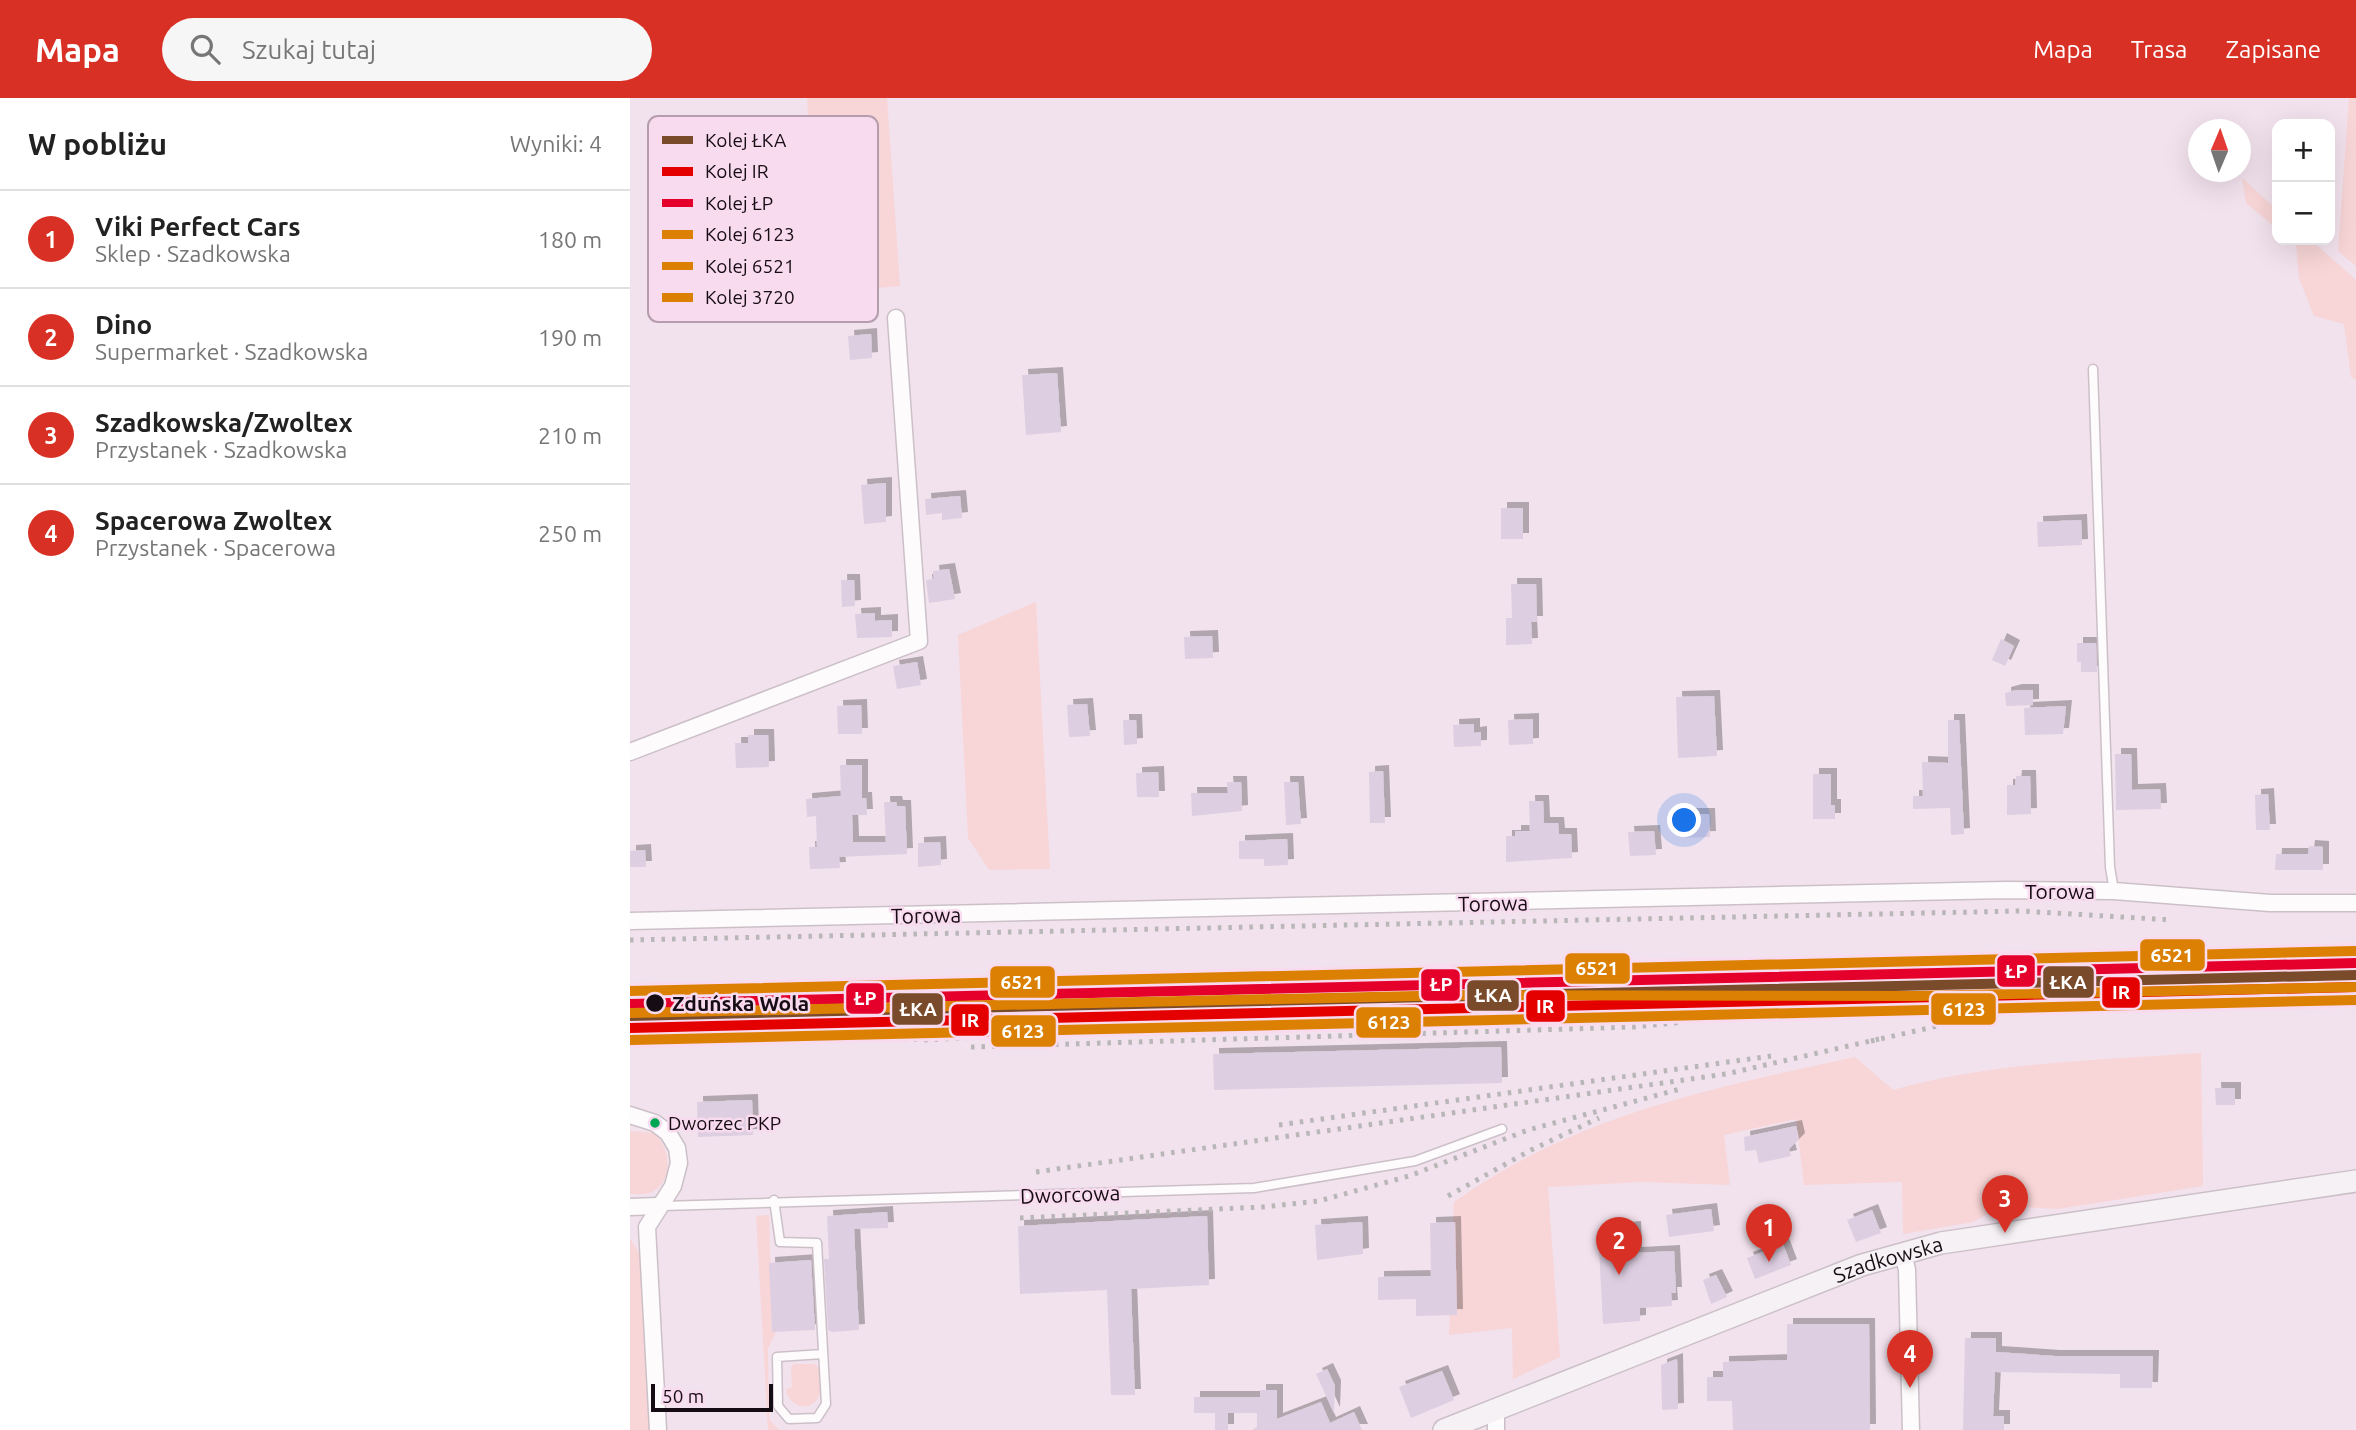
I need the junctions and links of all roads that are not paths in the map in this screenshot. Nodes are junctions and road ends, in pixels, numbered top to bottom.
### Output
1 (896, 317) dead end
2 (2093, 369) dead end
3 (630, 752) edge
4 (2114, 891) junction
5 (2356, 903) edge
6 (630, 921) edge
7 (630, 1115) edge
8 (1502, 1129) dead end
9 (2356, 1181) edge
10 (774, 1200) junction
11 (657, 1206) junction
12 (630, 1207) edge
13 (1903, 1253) junction
14 (823, 1354) junction
15 (1496, 1420) edge
16 (658, 1430) edge
17 (1444, 1430) edge
18 (1911, 1430) edge

1 - 3 street
2 - 4 lane
4 - 5 street, Torowa
4 - 6 street, Torowa
7 - 11 street
8 - 10 lane, Dworcowa
9 - 13 street, Szadkowska
10 - 11 lane, Dworcowa
10 - 14 lane
11 - 12 street, Dworcowa
11 - 16 street
13 - 15 street, Szadkowska
13 - 18 street
14 - 14 lane
15 - 17 street, Szadkowska

